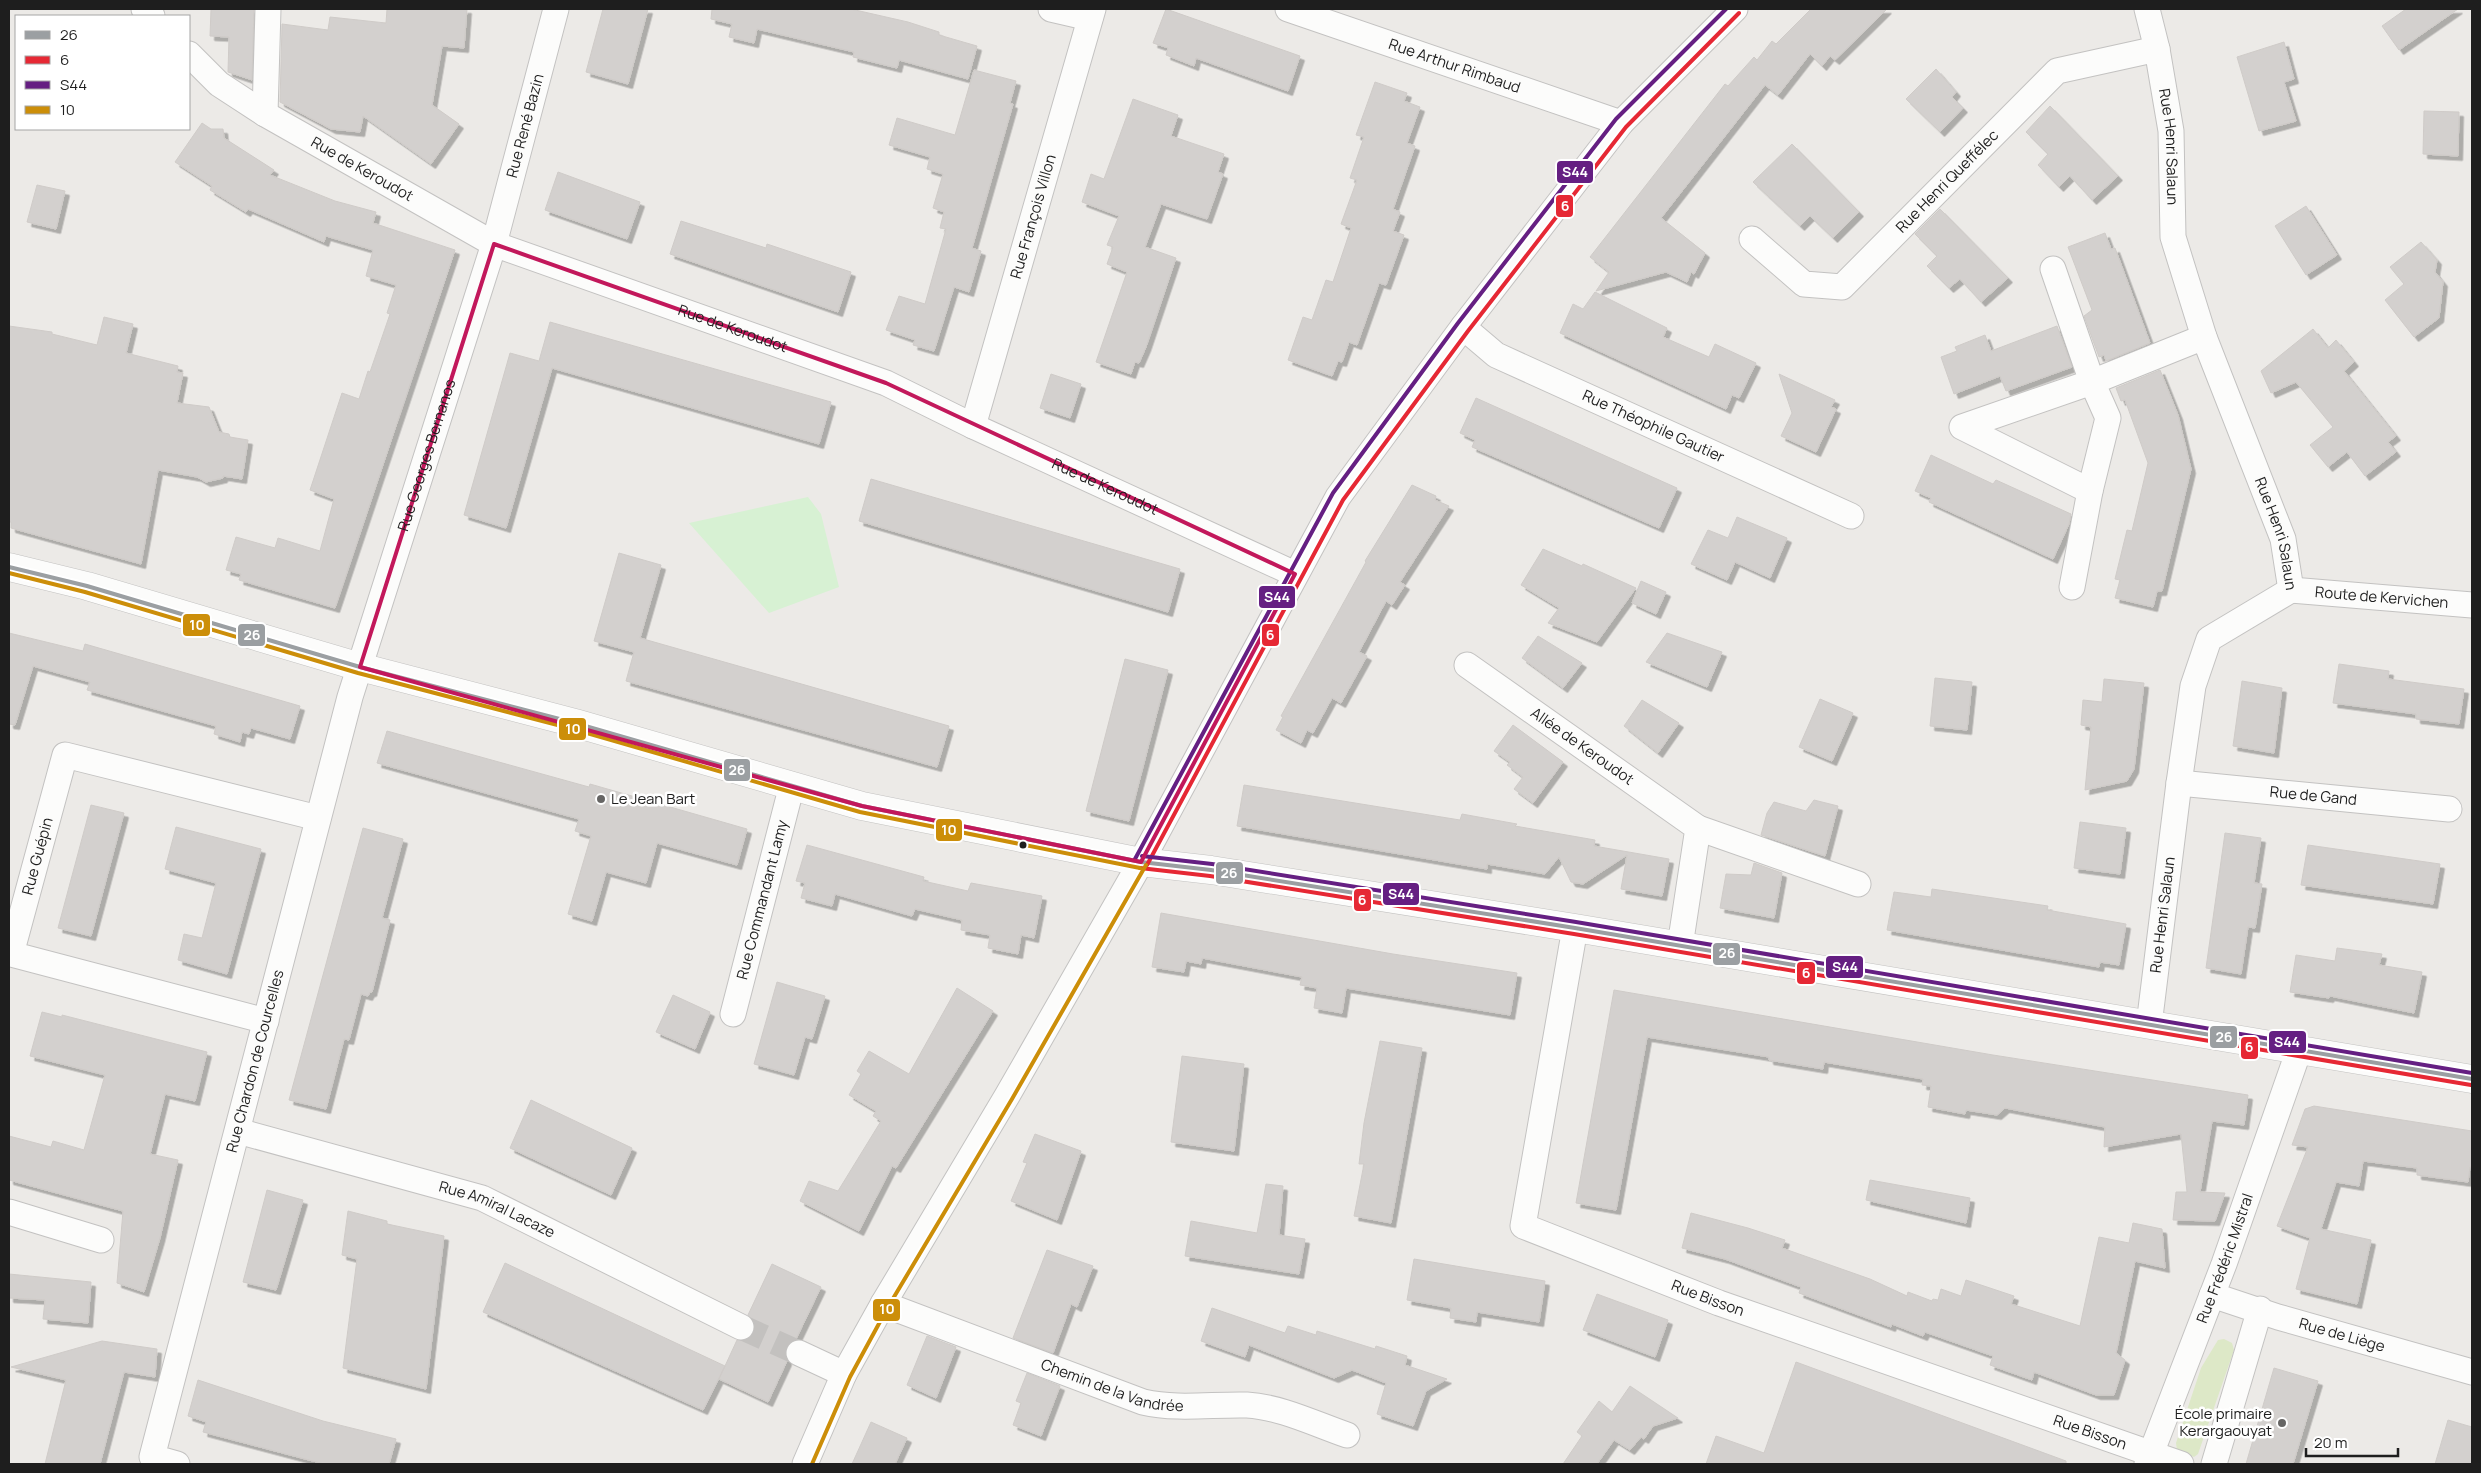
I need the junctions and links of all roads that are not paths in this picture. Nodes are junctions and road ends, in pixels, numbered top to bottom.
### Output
1 (268, 9) edge
2 (556, 9) edge
3 (1051, 9) edge
4 (1288, 9) edge
5 (1734, 9) edge
6 (2146, 9) edge
7 (1092, 13) edge
8 (2156, 49) junction
9 (190, 55) edge
10 (265, 114) junction
11 (1621, 123) junction
12 (1752, 239) dead end
13 (494, 244) junction
14 (2053, 269) dead end
15 (1463, 327) junction
16 (2204, 337) junction
17 (2092, 382) junction
18 (973, 426) junction
19 (2090, 491) junction
20 (1851, 516) dead end
21 (9, 567) edge
22 (1295, 574) junction
23 (2072, 587) dead end
24 (2291, 590) junction
25 (2472, 605) edge
26 (1467, 665) dead end
27 (360, 667) junction
28 (2179, 784) junction
29 (792, 785) junction
30 (2448, 809) dead end
31 (318, 818) junction
32 (1698, 828) junction
33 (1141, 862) junction
34 (1858, 884) dead end
35 (1575, 928) junction
36 (1680, 946) junction
37 (734, 1014) dead end
38 (266, 1021) junction
39 (2150, 1025) junction
40 (2299, 1050) junction
41 (2472, 1079) edge
42 (238, 1131) junction
43 (9, 1212) edge
44 (101, 1240) dead end
45 (2212, 1295) junction
46 (883, 1304) junction
47 (2260, 1309) junction
48 (741, 1327) tunnel mouth
49 (799, 1353) tunnel mouth
50 (2472, 1372) edge
51 (844, 1374) junction
52 (1347, 1435) dead end
53 (2149, 1459) edge
54 (177, 1464) edge
55 (805, 1464) edge
56 (2181, 1464) edge
57 (2214, 1464) edge

1 - 10 street
2 - 13 street, Rue René Bazin
3 - 7 street
4 - 11 street, Rue Arthur Rimbaud
5 - 11 street
6 - 8 street, Rue Henri Salaun
7 - 18 street, Rue François Villon
8 - 12 street, Rue Henri Queffélec
8 - 16 street, Rue Henri Salaun
9 - 10 street, Rue de Keroudot
10 - 13 street, Rue de Keroudot
11 - 15 street
13 - 18 street, Rue de Keroudot
13 - 27 street, Rue Georges Bernanos
14 - 17 street
15 - 20 street, Rue Théophile Gautier
15 - 22 street
16 - 17 street
16 - 24 street, Rue Henri Salaun
17 - 19 street
17 - 19 street
18 - 22 street, Rue de Keroudot
19 - 23 street
21 - 27 street
22 - 33 street
24 - 25 street, Route de Kervichen
24 - 28 street, Rue Henri Salaun
26 - 32 street, Allée de Keroudot
27 - 29 street
27 - 31 street, Rue Chardon de Courcelles
28 - 30 street, Rue de Gand
28 - 39 street, Rue Henri Salaun
29 - 33 street
29 - 37 street, Rue Commandant Lamy
31 - 38 street, Rue Chardon de Courcelles
31 - 38 street, Rue Guépin
32 - 34 street, Allée de Keroudot
32 - 36 street
33 - 35 street
33 - 46 street
35 - 36 street
35 - 53 street, Rue Bisson
36 - 39 street
38 - 42 street, Rue Chardon de Courcelles
39 - 40 street
40 - 41 street
40 - 45 street, Rue Frédéric Mistral
42 - 48 street, Rue Amiral Lacaze
42 - 54 street, Rue Chardon de Courcelles
43 - 44 street
45 - 47 street, Rue de Liège
45 - 53 street, Rue Frédéric Mistral
46 - 51 street
46 - 52 street, Chemin de la Vandrée
47 - 50 street, Rue de Liège
47 - 57 street
49 - 51 street
51 - 55 street
53 - 56 street, Rue Bisson

